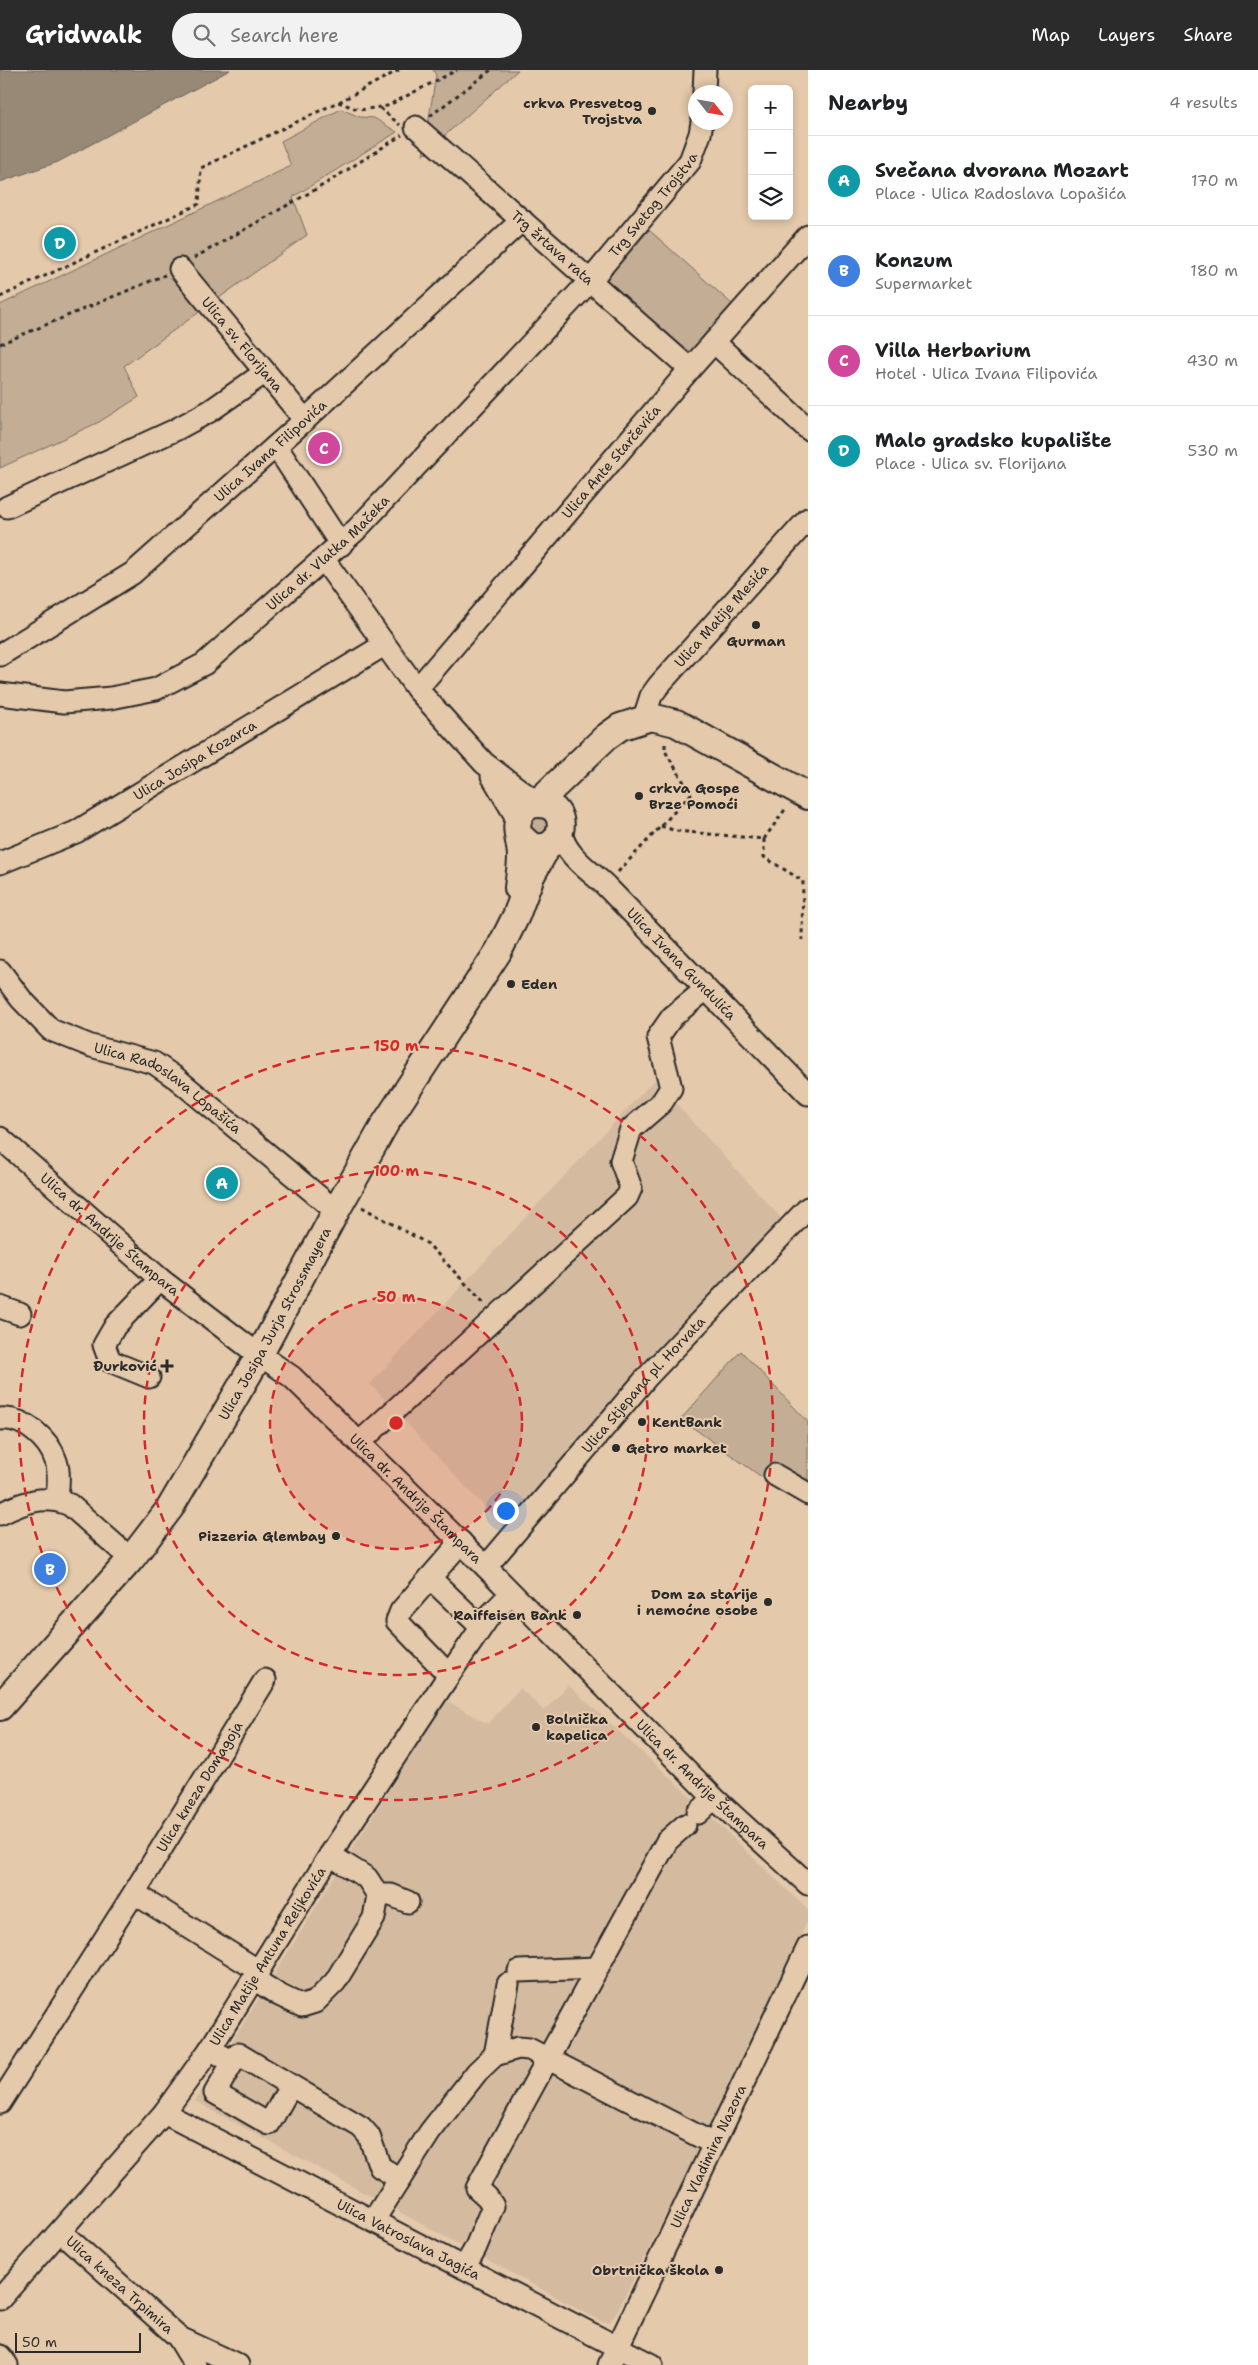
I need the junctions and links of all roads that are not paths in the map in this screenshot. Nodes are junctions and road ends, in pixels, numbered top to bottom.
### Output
1 (705, 70) edge
2 (704, 85) edge
3 (412, 129) road end
4 (701, 130) edge
5 (522, 220) junction
6 (808, 236) edge
7 (178, 269) road end
8 (590, 281) junction
9 (714, 342) junction
10 (690, 369) junction
11 (264, 373) junction
12 (305, 420) junction
13 (808, 429) edge
14 (276, 446) junction
15 (7, 507) dead end
16 (808, 519) edge
17 (341, 545) junction
18 (324, 560) junction
19 (384, 645) junction
20 (0, 655) edge
21 (417, 689) junction
22 (0, 694) edge
23 (650, 719) junction
24 (797, 802) edge
25 (540, 825) junction
26 (0, 863) edge
27 (0, 971) edge
28 (706, 988) junction
29 (808, 1094) edge
30 (0, 1138) edge
31 (340, 1204) junction
32 (808, 1208) edge
33 (160, 1279) junction
34 (0, 1307) edge
35 (20, 1314) dead end
36 (260, 1354) junction
37 (150, 1377) dead end
38 (0, 1419) edge
39 (360, 1442) junction
40 (775, 1475) dead end
41 (808, 1494) edge
42 (58, 1499) junction
43 (0, 1514) edge
44 (461, 1542) junction
45 (131, 1558) junction
46 (486, 1567) junction
47 (430, 1578) junction
48 (512, 1594) junction
49 (481, 1627) junction
50 (449, 1675) junction
51 (265, 1680) dead end
52 (0, 1707) edge
53 (714, 1798) junction
54 (330, 1855) junction
55 (808, 1884) edge
56 (134, 1893) junction
57 (378, 1895) junction
58 (408, 1902) dead end
59 (808, 1947) edge
60 (597, 1968) junction
61 (256, 1975) junction
62 (210, 2049) junction
63 (495, 2054) junction
64 (548, 2059) junction
65 (233, 2062) junction
66 (290, 2087) junction
67 (0, 2103) edge
68 (164, 2113) junction
69 (714, 2144) junction
70 (400, 2179) junction
71 (373, 2221) junction
72 (61, 2232) junction
73 (464, 2268) junction
74 (0, 2299) edge
75 (178, 2336) junction
76 (0, 2356) edge
77 (613, 2356) edge
78 (7, 2365) edge
79 (195, 2365) edge
80 (238, 2365) edge
81 (652, 2365) edge

1 - 2 street
3 - 5 street, Trg žrtava rata
4 - 8 street, Trg Svetog Trojstva
5 - 8 street, Trg žrtava rata
5 - 12 street, Ulica Ivana Filipovića
6 - 9 street, Ulica Ante Starčevića
7 - 11 street, Ulica sv. Florijana
8 - 10 street, Trg žrtava rata
8 - 17 street, Ulica dr. Vlatka Mačeka
9 - 10 street, Ulica Ante Starčevića
9 - 13 street
10 - 21 street, Ulica Ante Starčevića
11 - 12 street, Ulica sv. Florijana
11 - 15 street
12 - 14 street, Ulica Ivana Filipovića
14 - 17 street
14 - 20 street, Ulica Ivana Filipovića
16 - 23 street, Ulica Matije Mesića
17 - 18 street, Ulica dr. Vlatka Mačeka
18 - 19 street
18 - 22 street, Ulica dr. Vlatka Mačeka
19 - 21 street
19 - 26 street, Ulica Josipa Kozarca
21 - 25 street
23 - 24 main road
23 - 25 main road
25 - 28 street, Ulica Ivana Gundulića
25 - 31 main road, Ulica Josipa Jurja Strossmayera
27 - 31 street, Ulica Radoslava Lopašića
28 - 29 street, Ulica Ivana Gundulića
28 - 39 street
30 - 33 street, Ulica dr. Andrije Štampara
31 - 36 main road, Ulica Josipa Jurja Strossmayera
32 - 46 street, Ulica Stjepana pl. Horvata
33 - 36 street, Ulica dr. Andrije Štampara
33 - 37 street
34 - 35 street
36 - 39 street, Ulica dr. Andrije Štampara
36 - 45 main road, Ulica Josipa Jurja Strossmayera
38 - 42 street
39 - 44 street, Ulica dr. Andrije Štampara
40 - 41 street
42 - 43 street
42 - 45 street
44 - 46 street, Ulica dr. Andrije Štampara
44 - 47 street
45 - 52 main road, Ulica Josipa Jurja Strossmayera
46 - 48 street, Ulica dr. Andrije Štampara
47 - 49 street
47 - 50 street
48 - 49 street, Ulica Matije Antuna Reljkovića
48 - 53 street, Ulica dr. Andrije Štampara
49 - 50 street, Ulica Matije Antuna Reljkovića
50 - 54 street, Ulica Matije Antuna Reljkovića
51 - 56 street, Ulica kneza Domagoja
53 - 55 street, Ulica dr. Andrije Štampara
53 - 60 street
54 - 57 street
54 - 61 street, Ulica Matije Antuna Reljkovića
56 - 61 street
56 - 67 street, Ulica kneza Domagoja
57 - 58 street
57 - 61 street
59 - 69 street, Ulica Vladimira Nazora
60 - 63 street
60 - 64 street
61 - 62 street, Ulica Matije Antuna Reljkovića
62 - 65 street
62 - 68 street, Ulica Matije Antuna Reljkovića
63 - 64 street
63 - 70 street
64 - 69 street
64 - 73 street
65 - 66 street
65 - 66 street
66 - 70 street
68 - 71 street, Ulica Vatroslava Jagića
68 - 72 street, Ulica Matije Antuna Reljkovića
69 - 77 street, Ulica Vladimira Nazora
70 - 71 street
71 - 73 street, Ulica Vatroslava Jagića
72 - 74 street, Ulica Matije Antuna Reljkovića
72 - 75 street, Ulica kneza Trpimira
73 - 77 street, Ulica Vatroslava Jagića
75 - 79 street, Ulica kneza Trpimira
75 - 80 street, Ulica kneza Trpimira
76 - 78 street
77 - 81 street, Ulica Vatroslava Jagića

